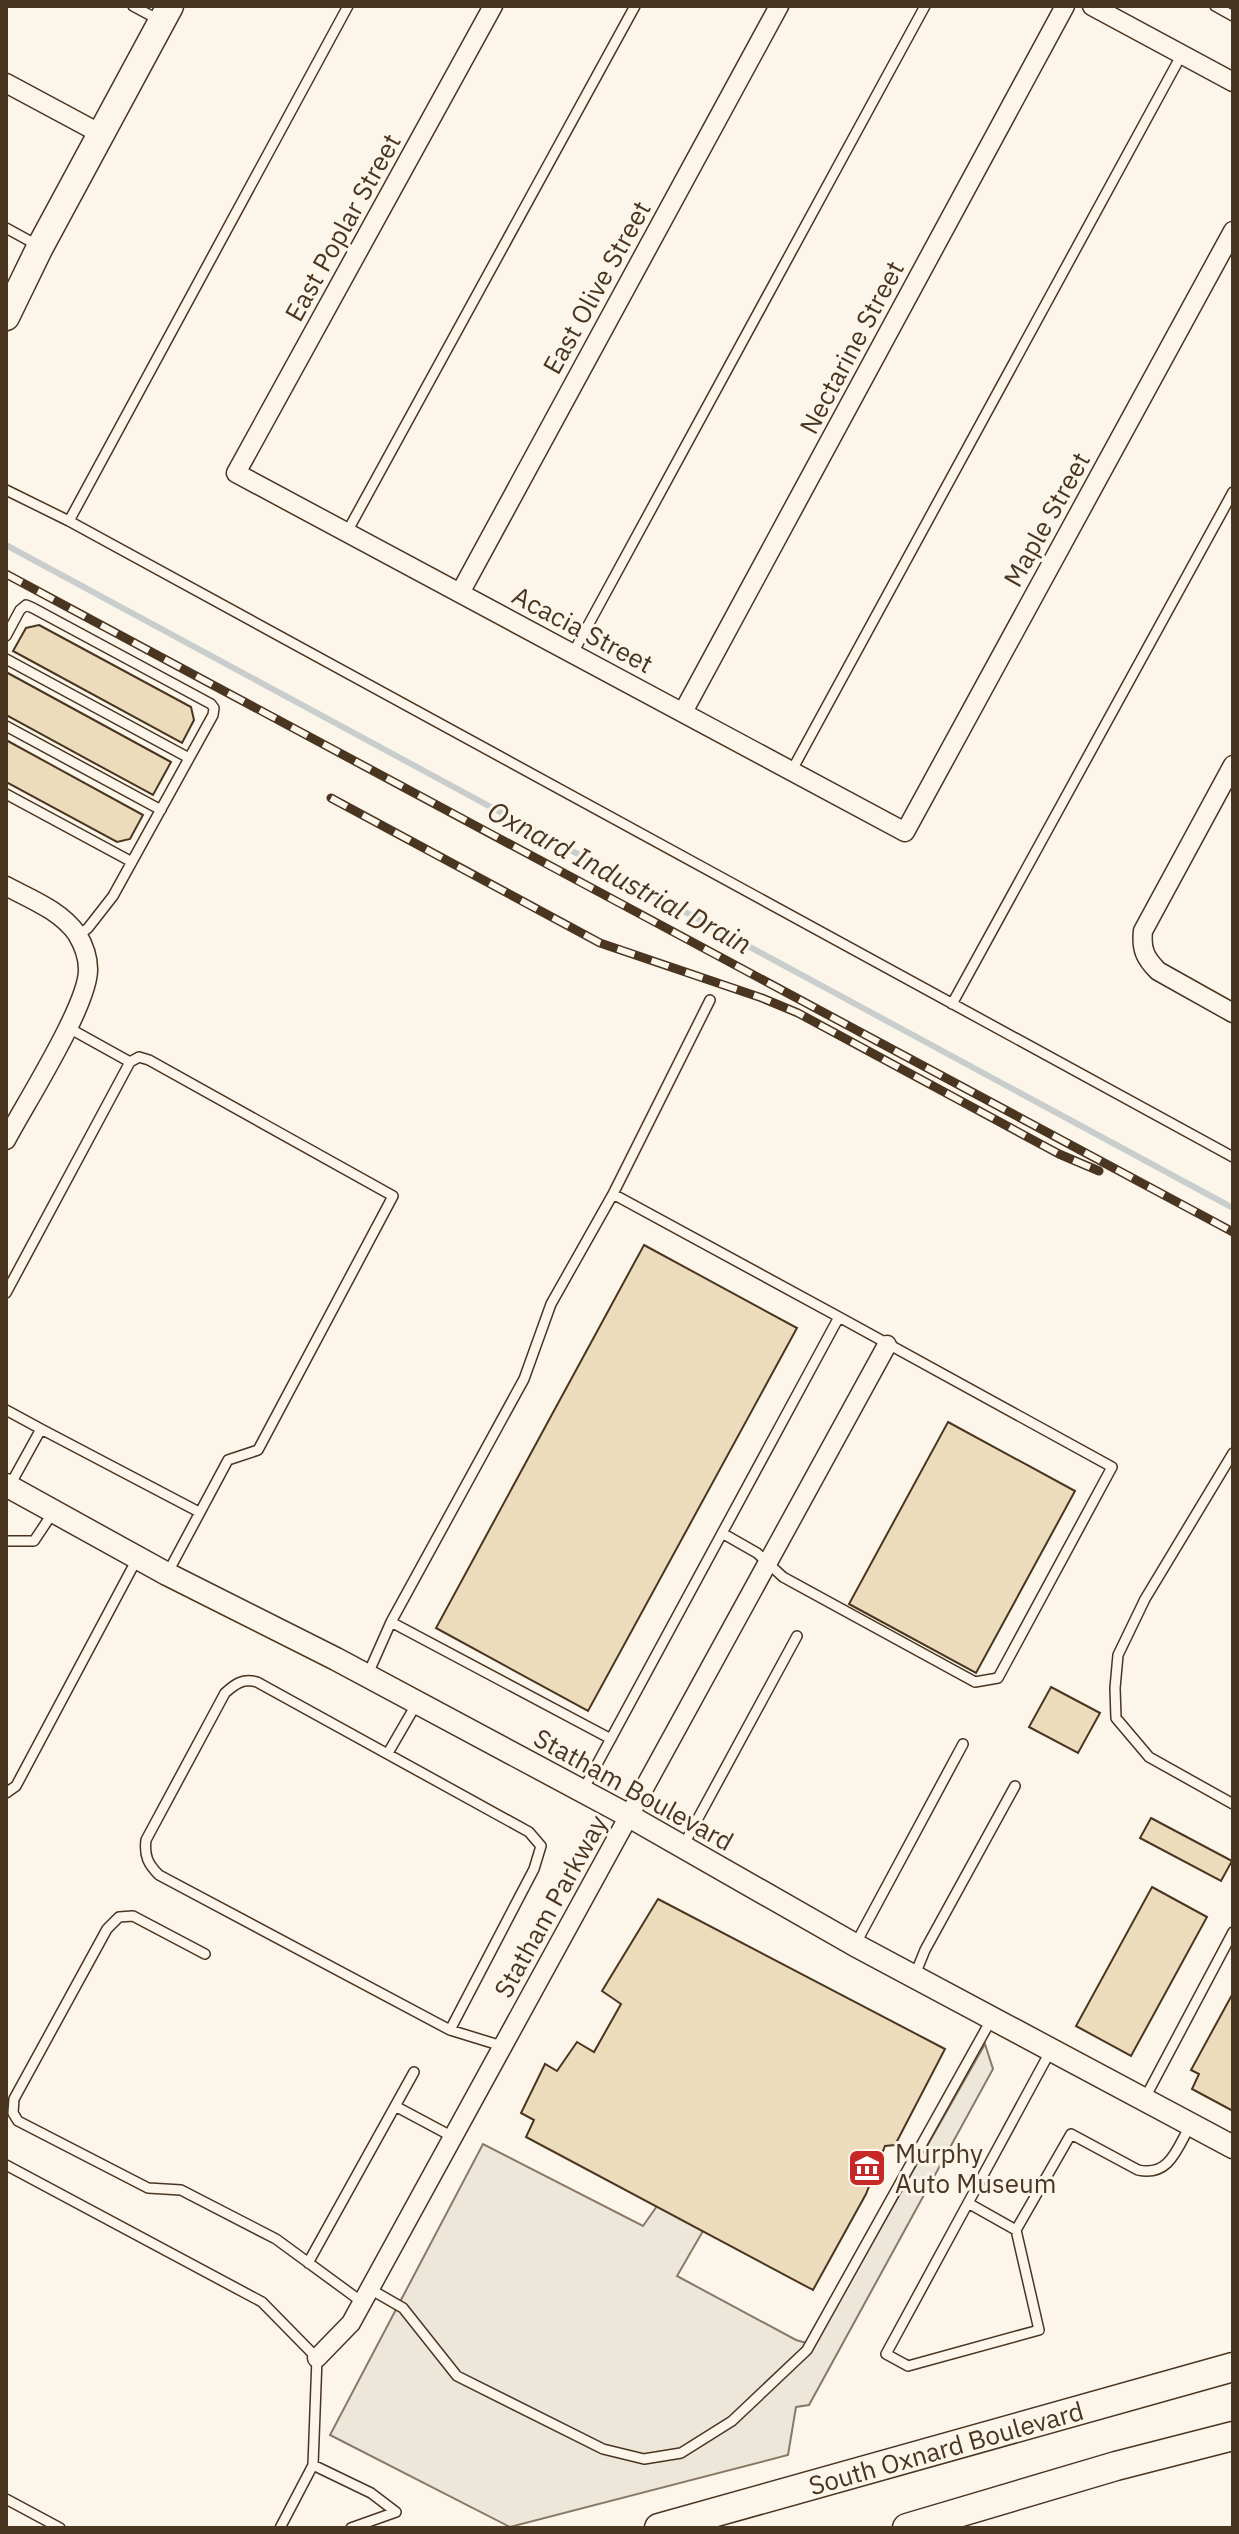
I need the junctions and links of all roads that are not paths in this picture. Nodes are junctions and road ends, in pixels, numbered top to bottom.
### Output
1 (133, 6) edge
2 (348, 6) edge
3 (493, 6) edge
4 (635, 6) edge
5 (779, 6) edge
6 (925, 6) edge
7 (1065, 6) edge
8 (1092, 6) edge
9 (1215, 6) edge
10 (166, 14) edge
11 (1233, 16) edge
12 (1182, 54) junction
13 (1233, 82) edge
14 (6, 83) edge
15 (101, 134) junction
16 (6, 228) edge
17 (1233, 231) edge
18 (40, 247) junction
19 (6, 317) edge
20 (236, 473) joint
21 (6, 490) edge
22 (1233, 492) edge
23 (69, 521) junction
24 (347, 532) junction
25 (460, 593) junction
26 (6, 636) edge
27 (573, 653) junction
28 (6, 659) edge
29 (683, 712) junction
30 (6, 726) edge
31 (189, 758) junction
32 (1233, 765) edge
33 (792, 770) junction
34 (6, 794) edge
35 (161, 810) junction
36 (905, 832) joint
37 (132, 862) junction
38 (6, 886) edge
39 (78, 936) junction
40 (710, 1000) dead end
41 (952, 1004) junction
42 (1233, 1013) edge
43 (67, 1027) junction
44 (130, 1062) junction
45 (6, 1140) edge
46 (1233, 1157) edge
47 (613, 1194) junction
48 (6, 1293) edge
49 (839, 1317) junction
50 (887, 1345) junction
51 (6, 1410) edge
52 (41, 1429) junction
53 (1233, 1453) edge
54 (8, 1486) edge
55 (54, 1511) junction
56 (199, 1512) junction
57 (722, 1533) junction
58 (6, 1541) edge
59 (138, 1557) junction
60 (768, 1564) junction
61 (167, 1574) junction
62 (391, 1622) junction
63 (797, 1636) dead end
64 (367, 1676) junction
65 (417, 1703) junction
66 (611, 1739) junction
67 (963, 1744) dead end
68 (388, 1753) junction
69 (1015, 1786) dead end
70 (582, 1792) junction
71 (6, 1793) edge
72 (1233, 1804) edge
73 (629, 1816) junction
74 (683, 1846) junction
75 (1233, 1932) edge
76 (855, 1945) junction
77 (205, 1954) dead end
78 (914, 1977) junction
79 (993, 2018) junction
80 (450, 2030) junction
81 (502, 2046) junction
82 (1051, 2050) junction
83 (414, 2072) dead end
84 (1145, 2099) junction
85 (395, 2106) junction
86 (1191, 2124) junction
87 (453, 2137) junction
88 (1233, 2147) edge
89 (6, 2165) edge
90 (968, 2203) junction
91 (1016, 2230) junction
92 (308, 2263) junction
93 (366, 2295) junction
94 (317, 2358) junction
95 (1233, 2367) edge
96 (1233, 2436) edge
97 (313, 2465) junction
98 (6, 2499) edge
99 (60, 2528) edge
100 (280, 2528) edge
101 (351, 2528) edge
102 (659, 2528) edge
103 (907, 2528) edge

1 - 10 lane
2 - 23 lane
3 - 20 street, East Poplar Street
4 - 24 lane
5 - 25 street, East Olive Street
6 - 27 lane
7 - 29 street, Nectarine Street
8 - 12 street
9 - 11 lane
10 - 15 main road
12 - 13 street
12 - 33 lane
14 - 15 street
15 - 18 main road
16 - 18 lane
17 - 36 street, Maple Street
18 - 19 main road
20 - 24 street, Acacia Street
21 - 23 lane
22 - 41 lane
23 - 41 lane
24 - 25 street, Acacia Street
25 - 27 street, Acacia Street
26 - 31 lane
27 - 29 street, Acacia Street
28 - 31 lane
29 - 33 street, Acacia Street
30 - 35 lane
31 - 35 lane
32 - 42 street
33 - 36 street, Acacia Street
34 - 37 lane
35 - 37 lane
37 - 39 lane
38 - 39 street
39 - 43 street
40 - 47 lane
41 - 46 lane
43 - 44 lane
43 - 45 street
44 - 48 lane
44 - 56 lane
47 - 49 lane
47 - 62 lane
49 - 50 lane
49 - 57 lane
50 - 60 street, Statham Parkway
50 - 60 lane
51 - 52 lane
52 - 54 lane
52 - 56 lane
53 - 72 lane
54 - 55 street, Statham Boulevard
55 - 58 lane
55 - 59 street, Statham Boulevard
56 - 61 lane
57 - 60 lane
57 - 66 lane
59 - 61 street, Statham Boulevard
59 - 71 lane
60 - 73 street, Statham Parkway
61 - 64 street, Statham Boulevard
62 - 64 lane
62 - 66 lane
63 - 74 lane
64 - 65 street, Statham Boulevard
65 - 68 lane
65 - 70 street, Statham Boulevard
66 - 70 lane
67 - 76 lane
68 - 80 lane
68 - 80 lane
69 - 78 lane
70 - 73 street, Statham Boulevard
73 - 74 street, Statham Boulevard
73 - 81 street, Statham Parkway
74 - 76 street, Statham Boulevard
75 - 84 lane
76 - 78 street, Statham Boulevard
77 - 92 lane
78 - 79 street, Statham Boulevard
79 - 82 street, Statham Boulevard
79 - 93 lane
80 - 81 lane
81 - 87 street, Statham Parkway
82 - 84 street, Statham Boulevard
82 - 90 lane
83 - 85 lane
84 - 86 street, Statham Boulevard
85 - 87 lane
85 - 92 lane
86 - 88 street, Statham Boulevard
86 - 91 lane
87 - 93 street, Statham Parkway
89 - 94 lane
90 - 91 lane
90 - 91 lane
92 - 93 lane
93 - 94 street, Statham Parkway
94 - 97 lane
95 - 102 main road, South Oxnard Boulevard
96 - 103 main road
97 - 100 lane
97 - 101 lane
98 - 99 lane

